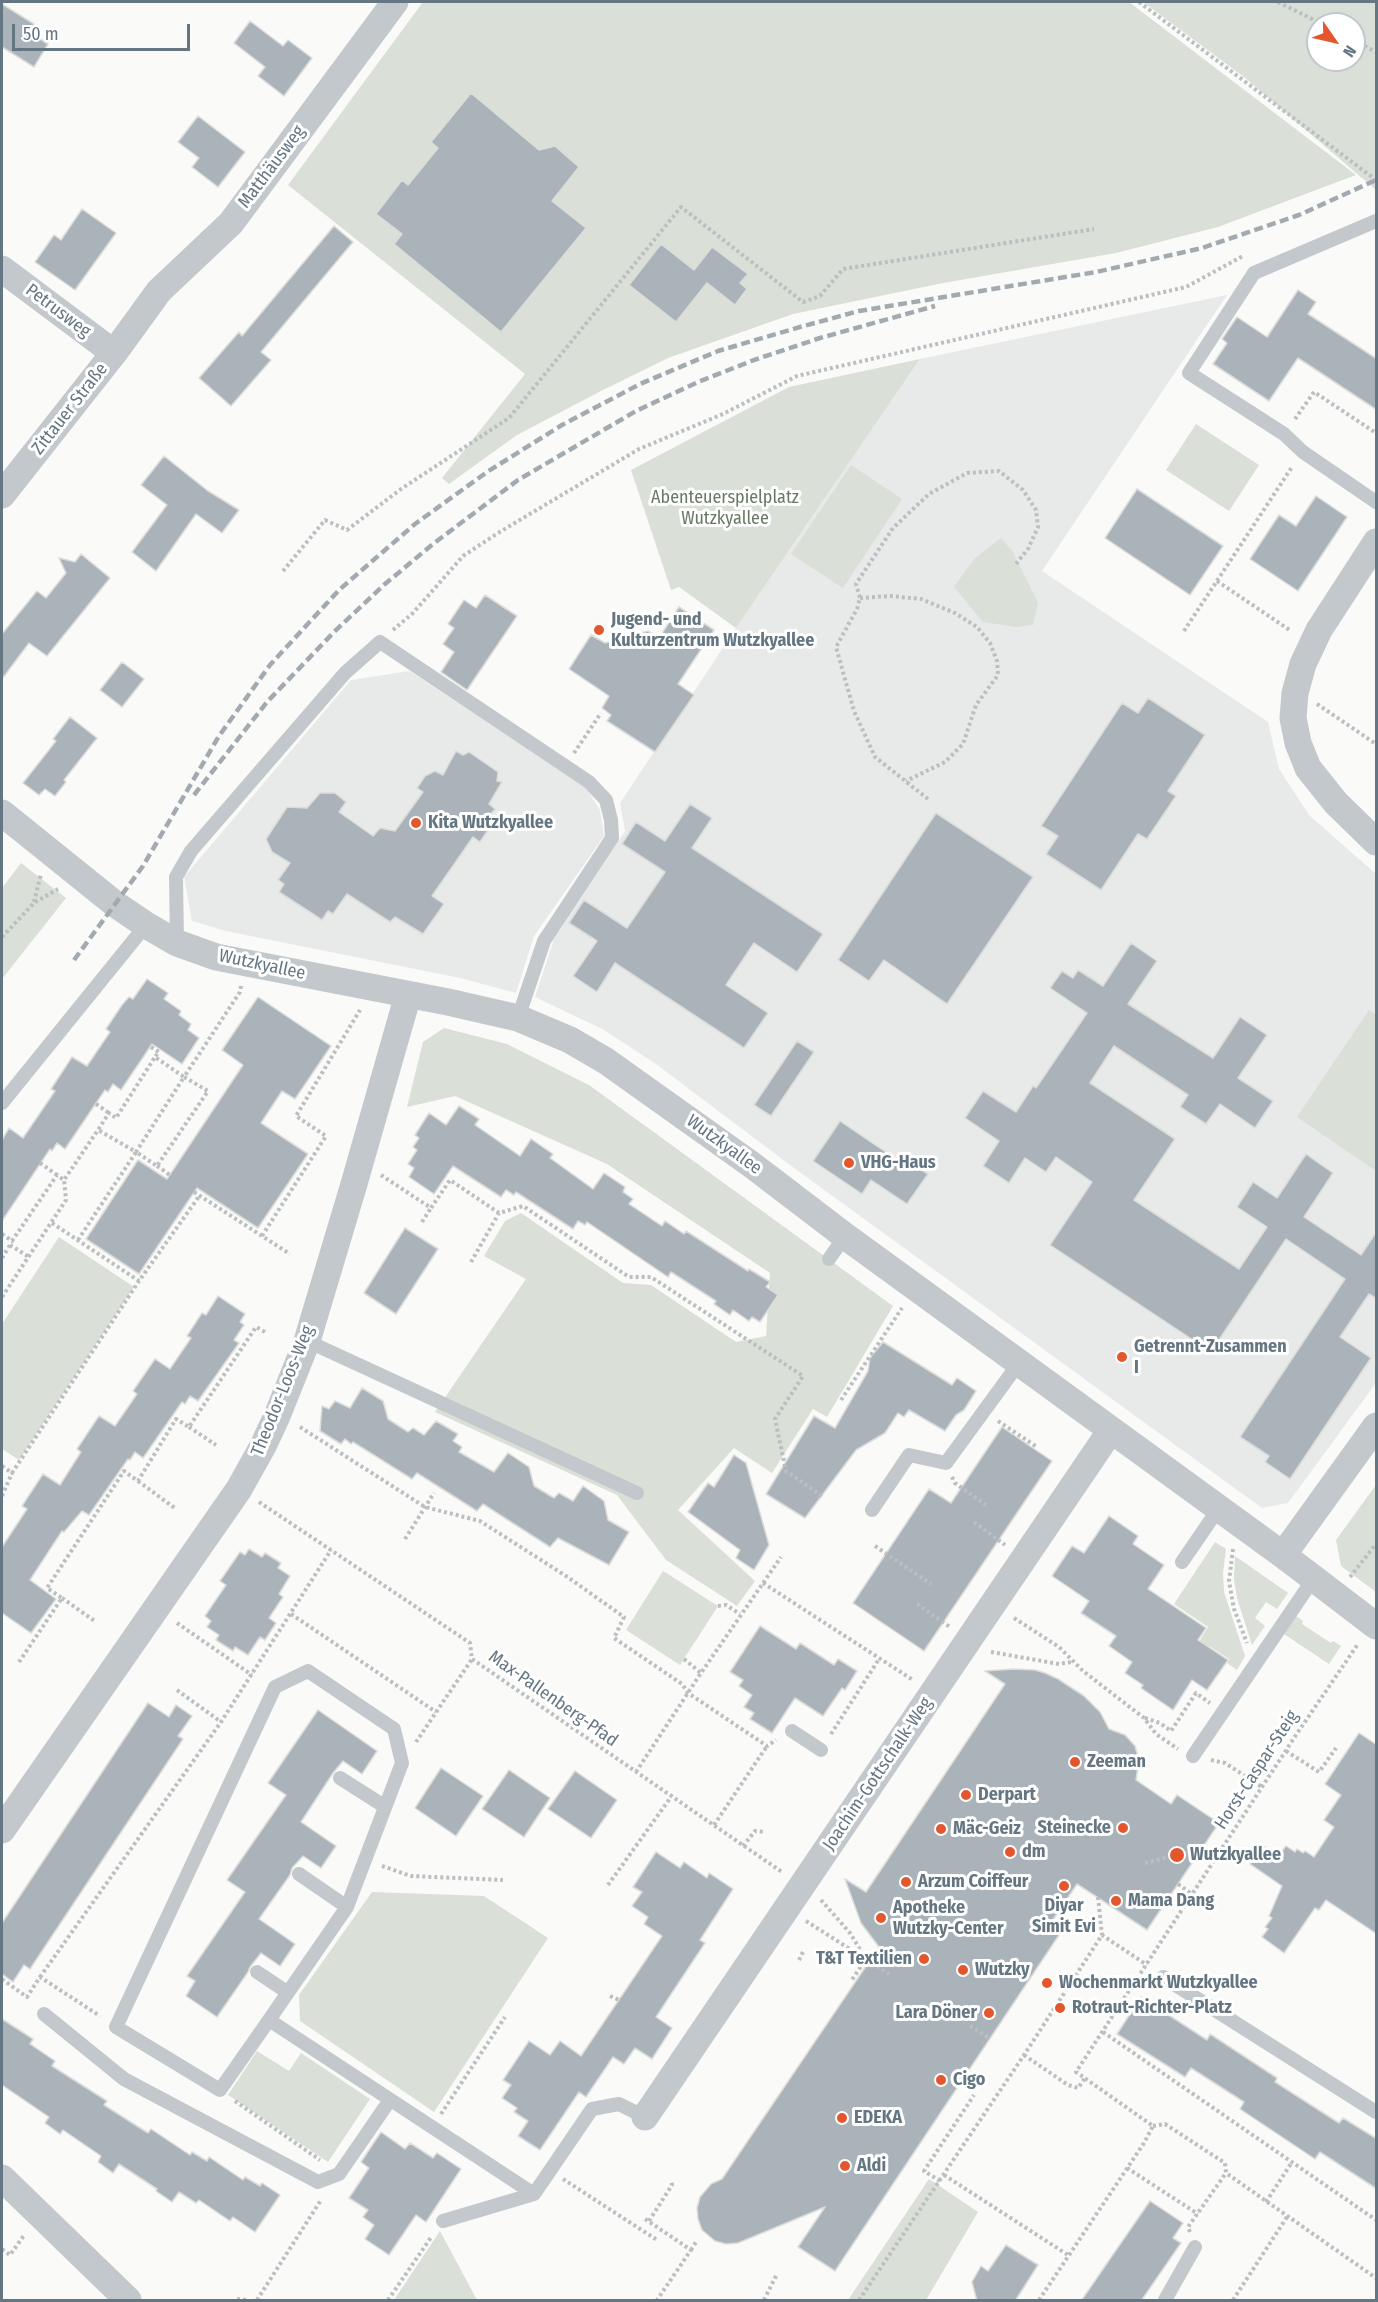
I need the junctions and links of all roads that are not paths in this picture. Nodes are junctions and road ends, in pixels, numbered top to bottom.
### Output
1 (395, 2) edge
2 (1377, 221) edge
3 (2, 269) edge
4 (136, 322) joint
5 (114, 353) junction
6 (2, 495) edge
7 (1377, 501) edge
8 (1377, 542) edge
9 (2, 813) edge
10 (1377, 842) edge
11 (146, 925) junction
12 (177, 943) junction
13 (408, 995) junction
14 (518, 1018) junction
15 (2, 1103) edge
16 (845, 1236) junction
17 (829, 1259) dead end
18 (307, 1341) junction
19 (1019, 1363) junction
20 (1377, 1426) edge
21 (1111, 1430) junction
22 (638, 1492) dead end
23 (1219, 1508) junction
24 (872, 1510) dead end
25 (1283, 1555) junction
26 (1182, 1562) dead end
27 (1314, 1578) junction
28 (1374, 1624) edge
29 (792, 1731) road end
30 (820, 1750) road end
31 (1193, 1756) road end
32 (340, 1779) dead end
33 (384, 1806) junction
34 (2, 1830) edge
35 (299, 1874) dead end
36 (347, 1907) junction
37 (257, 1972) dead end
38 (1163, 1977) dead end
39 (287, 1992) junction
40 (44, 2013) dead end
41 (269, 2020) junction
42 (390, 2100) junction
43 (1377, 2112) edge
44 (645, 2117) joint
45 (2, 2178) edge
46 (534, 2194) junction
47 (443, 2221) road end
48 (1195, 2247) dead end
49 (128, 2301) edge
50 (1165, 2301) edge

1 - 4 street, Matthäusweg
2 - 7 lane
3 - 5 street, Petrusweg
4 - 5 street, Zittauer Straße
5 - 6 street, Zittauer Straße
8 - 10 street
9 - 11 street, Wutzkyallee
11 - 12 street, Wutzkyallee
11 - 15 lane
12 - 13 street, Wutzkyallee
12 - 14 lane
13 - 14 street, Wutzkyallee
13 - 18 street, Theodor-Loos-Weg
14 - 16 street, Wutzkyallee
16 - 17 lane
16 - 19 street, Wutzkyallee
18 - 22 lane
18 - 34 street, Theodor-Loos-Weg
19 - 21 street, Wutzkyallee
19 - 24 lane
20 - 25 street
21 - 23 street, Wutzkyallee
21 - 44 street, Joachim-Gottschalk-Weg
23 - 25 street, Wutzkyallee
23 - 26 lane
25 - 27 street, Wutzkyallee
27 - 28 street, Wutzkyallee
27 - 31 lane
29 - 30 lane
32 - 33 lane
33 - 36 lane
33 - 41 lane
35 - 36 lane
36 - 39 lane
37 - 39 lane
38 - 43 lane
39 - 41 lane
40 - 42 lane
41 - 42 lane
42 - 46 lane
44 - 46 lane
45 - 49 street
46 - 47 lane
48 - 50 lane

